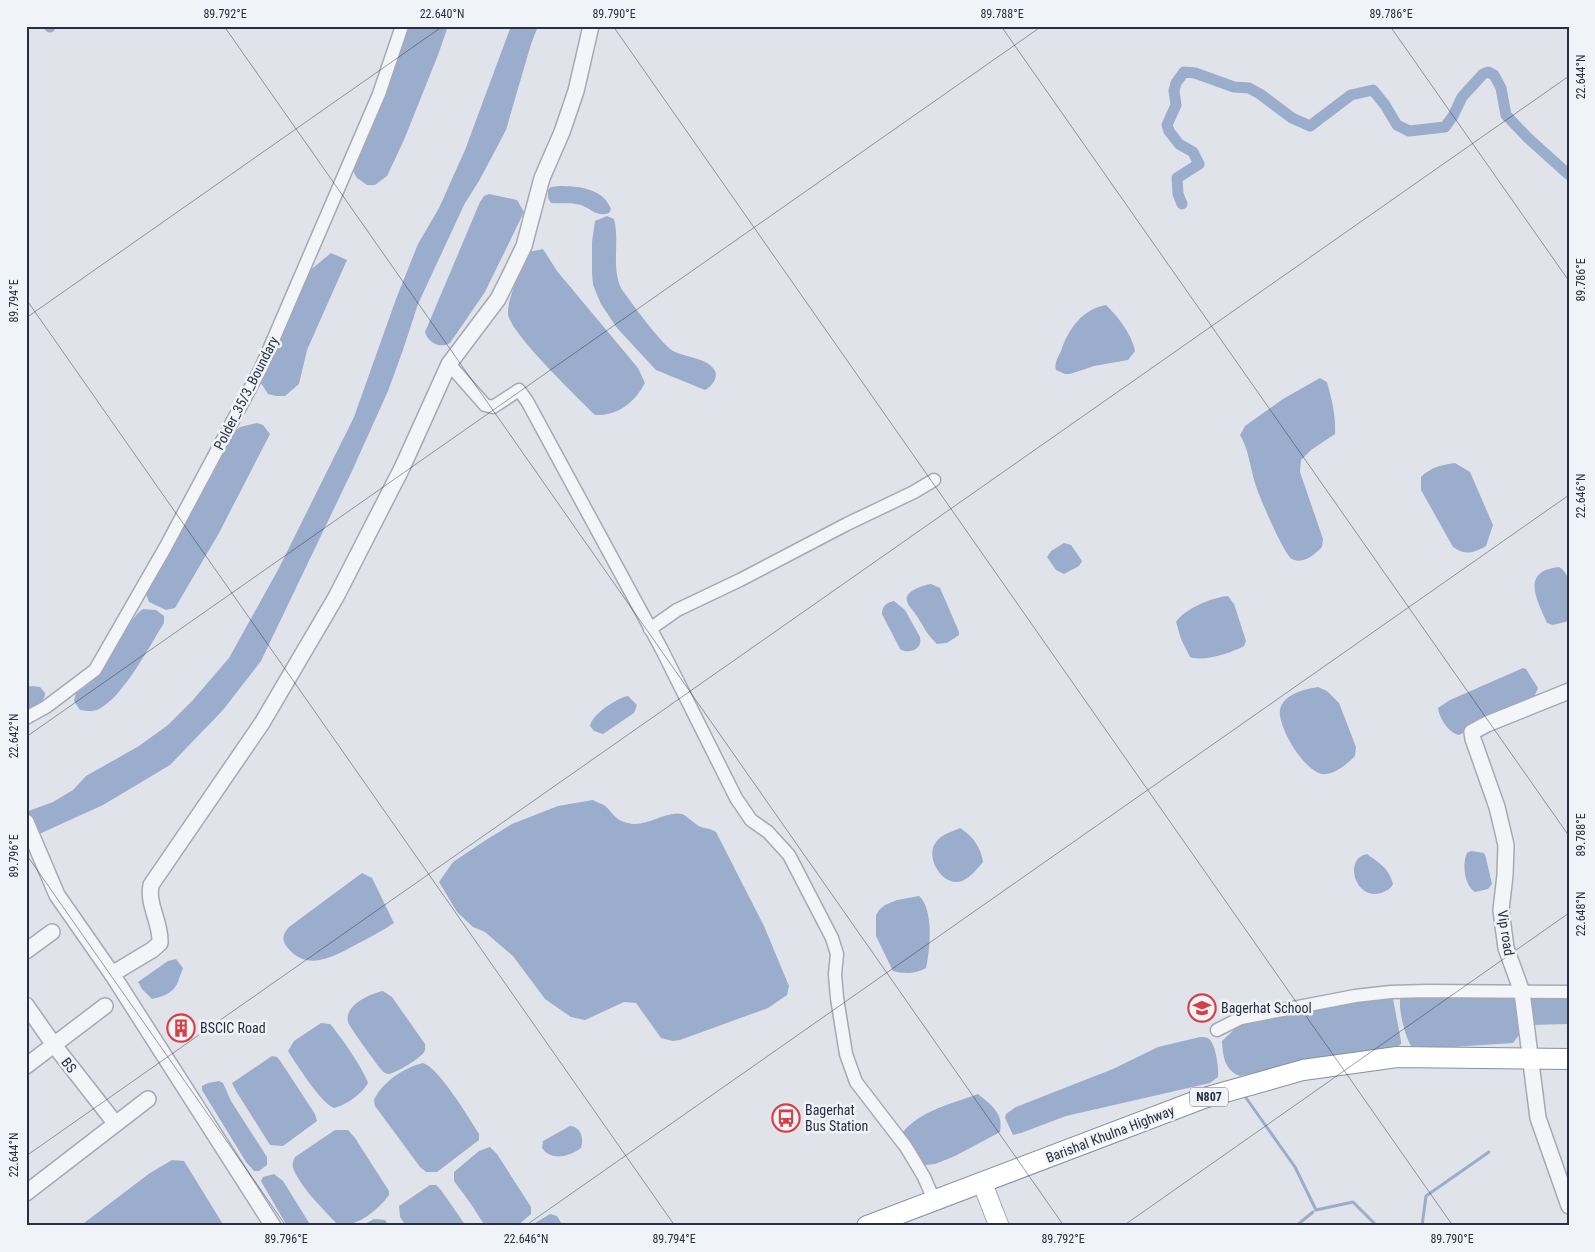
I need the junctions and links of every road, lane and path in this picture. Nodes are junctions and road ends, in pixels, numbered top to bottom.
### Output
1 (402, 26) edge
2 (591, 26) edge
3 (449, 364) junction
4 (934, 480) dead end
5 (650, 629) junction
6 (1569, 691) edge
7 (26, 718) edge
8 (26, 822) edge
9 (52, 932) dead end
10 (26, 951) edge
11 (112, 974) junction
12 (1522, 992) junction
13 (1569, 992) edge
14 (26, 1005) edge
15 (106, 1006) dead end
16 (1217, 1030) dead end
17 (54, 1045) junction
18 (1530, 1058) junction
19 (1569, 1059) edge
20 (26, 1066) edge
21 (148, 1098) dead end
22 (116, 1123) junction
23 (982, 1182) junction
24 (26, 1193) edge
25 (934, 1200) junction
26 (1569, 1206) edge
27 (273, 1226) edge
28 (868, 1226) edge
29 (999, 1226) edge

1 - 7 street, Polder_35/3_Boundary
2 - 3 street
3 - 5 street
3 - 11 street
4 - 5 street
5 - 25 street
6 - 12 street, Vip road
8 - 11 street
9 - 10 street
11 - 27 street
12 - 13 street
12 - 16 street
12 - 18 street, Vip road
14 - 17 street, BS
15 - 17 street
17 - 20 street
17 - 22 street, BS
18 - 19 highway, Barishal Khulna Highway / N807
18 - 23 highway, Barishal Khulna Highway / N807
18 - 26 street, Vip road
21 - 22 street
22 - 24 street
23 - 25 highway, Barishal Khulna Highway / N807
23 - 29 main road
25 - 28 highway, Barishal Khulna Highway / N807

